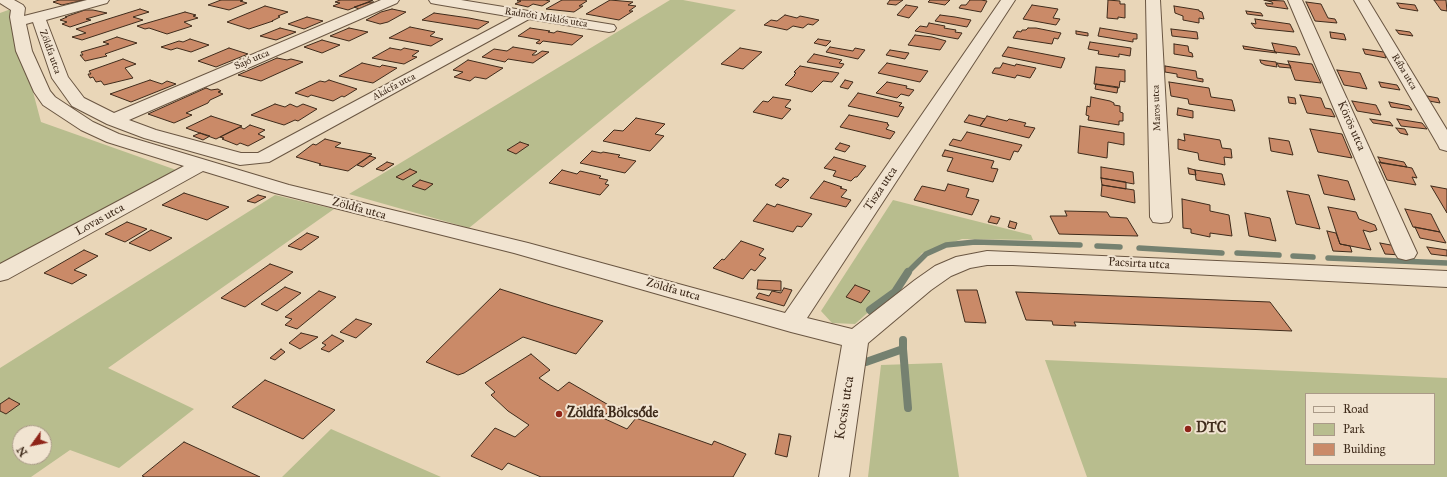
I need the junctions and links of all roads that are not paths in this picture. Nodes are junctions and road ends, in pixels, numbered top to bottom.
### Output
1 (5, 0) edge
2 (102, 0) edge
3 (392, 0) edge
4 (436, 0) edge
5 (1008, 0) edge
6 (1153, 0) edge
7 (1296, 0) edge
8 (1361, 0) edge
9 (527, 15) junction
10 (38, 17) junction
11 (18, 21) junction
12 (608, 28) dead end
13 (113, 120) junction
14 (1447, 145) edge
15 (262, 158) joint
16 (200, 165) junction
17 (1161, 217) dead end
18 (1406, 253) dead end
19 (0, 274) edge
20 (1447, 279) edge
21 (791, 323) junction
22 (856, 339) junction
23 (834, 477) edge

1 - 11 street, Zöldfa utca
2 - 10 street
3 - 13 street, Sajó utca
4 - 9 street, Radnóti Miklós utca
5 - 21 street, Tisza utca
6 - 17 street, Maros utca
7 - 18 street, Körös utca
8 - 14 street, Rába utca
9 - 12 street, Radnóti Miklós utca
9 - 15 street, Akácfa utca
10 - 11 street
10 - 13 street, Zöldfa utca
11 - 16 street, Zöldfa utca
13 - 15 street, Zöldfa utca
16 - 19 street, Lovas utca
16 - 21 street, Zöldfa utca
20 - 22 street, Pacsirta utca
21 - 22 street
22 - 23 street, Kocsis utca

